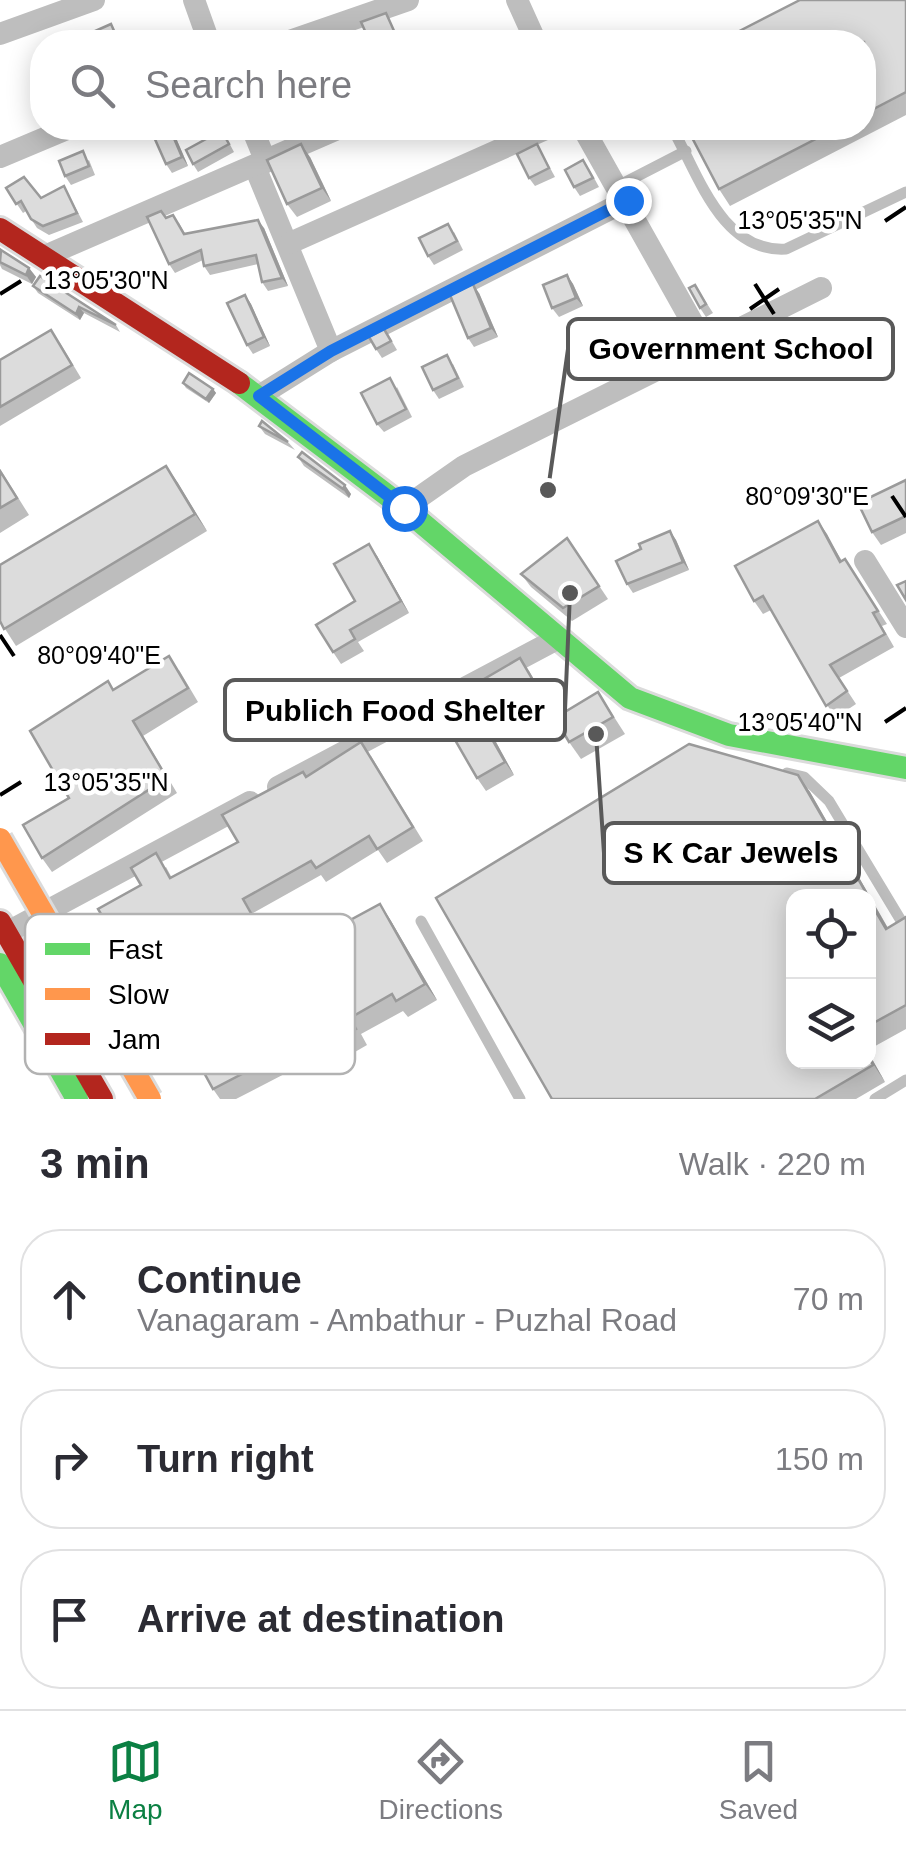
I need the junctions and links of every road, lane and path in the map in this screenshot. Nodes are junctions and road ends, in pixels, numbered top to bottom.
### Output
1 (94, 0) edge
2 (194, 0) edge
3 (408, 0) edge
4 (517, 0) edge
5 (205, 30) edge
6 (322, 30) edge
7 (527, 30) edge
8 (0, 34) edge
9 (41, 140) edge
10 (255, 140) edge
11 (314, 140) edge
12 (521, 140) edge
13 (590, 140) edge
14 (679, 140) edge
15 (686, 151) junction
16 (0, 158) edge
17 (261, 165) junction
18 (906, 192) edge
19 (623, 193) junction
20 (0, 229) edge
21 (290, 243) junction
22 (47, 256) junction
23 (821, 288) dead end
24 (705, 345) junction
25 (331, 351) junction
26 (259, 396) junction
27 (404, 508) junction
28 (865, 561) dead end
29 (906, 627) edge
30 (557, 639) junction
31 (906, 768) edge
32 (774, 769) edge
33 (0, 839) edge
34 (0, 866) edge
35 (25, 914) edge
36 (37, 914) edge
37 (43, 914) edge
38 (421, 921) dead end
39 (3, 928) edge
40 (906, 931) edge
41 (906, 940) edge
42 (0, 964) edge
43 (25, 966) edge
44 (25, 1008) edge
45 (63, 1074) edge
46 (88, 1074) edge
47 (118, 1074) edge
48 (136, 1074) edge
49 (906, 1080) edge
50 (77, 1099) edge
51 (102, 1099) edge
52 (132, 1099) edge
53 (150, 1099) edge
54 (520, 1099) edge
55 (875, 1099) edge

1 - 8 street
2 - 5 street
3 - 6 street
4 - 7 street
9 - 16 street
10 - 17 street
11 - 17 street
12 - 21 street
13 - 19 street
14 - 15 lane
15 - 18 lane
15 - 19 lane
17 - 21 street
17 - 22 street
19 - 24 street
19 - 25 street
20 - 22 main road
21 - 25 street
22 - 26 main road
23 - 24 street
24 - 27 street
25 - 26 street
26 - 27 main road
27 - 30 main road
28 - 29 street
30 - 31 main road
30 - 36 street
32 - 40 lane
33 - 37 main road, bridge
34 - 35 main road
38 - 54 lane
39 - 43 main road
40 - 41 lane
42 - 44 main road
45 - 50 main road
46 - 51 main road
47 - 52 main road
48 - 53 main road, bridge
49 - 55 lane

